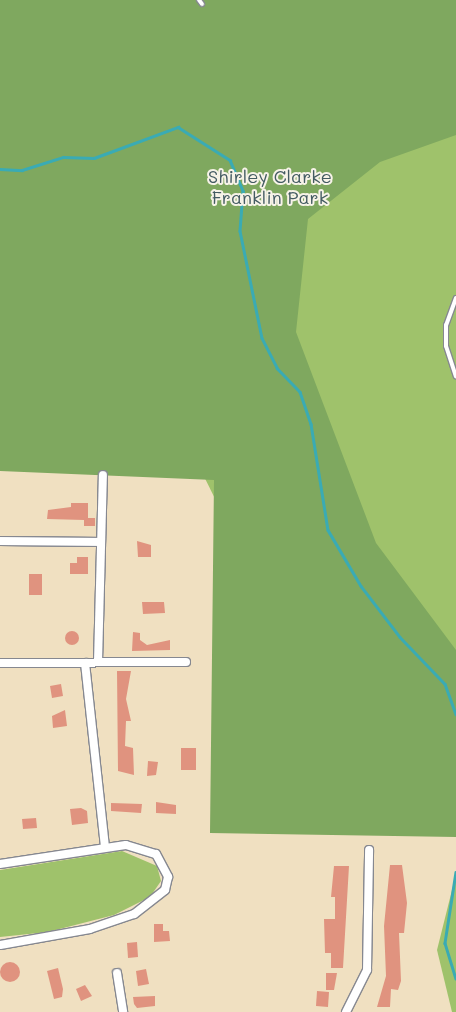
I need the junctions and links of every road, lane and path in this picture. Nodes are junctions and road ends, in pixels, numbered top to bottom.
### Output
1 (456, 298) edge
2 (456, 376) edge
3 (103, 475) dead end
4 (0, 540) edge
5 (102, 542) junction
6 (98, 662) junction
7 (186, 662) dead end
8 (0, 663) edge
9 (85, 663) junction
10 (104, 846) junction
11 (369, 850) dead end
12 (0, 864) edge
13 (0, 945) edge
14 (117, 973) dead end
15 (122, 1012) edge
16 (346, 1012) edge

1 - 2 lane
3 - 5 street
4 - 5 street
5 - 6 street
6 - 7 street
6 - 9 street
8 - 9 street
9 - 10 street
10 - 12 street
10 - 13 street
11 - 16 street
14 - 15 street

